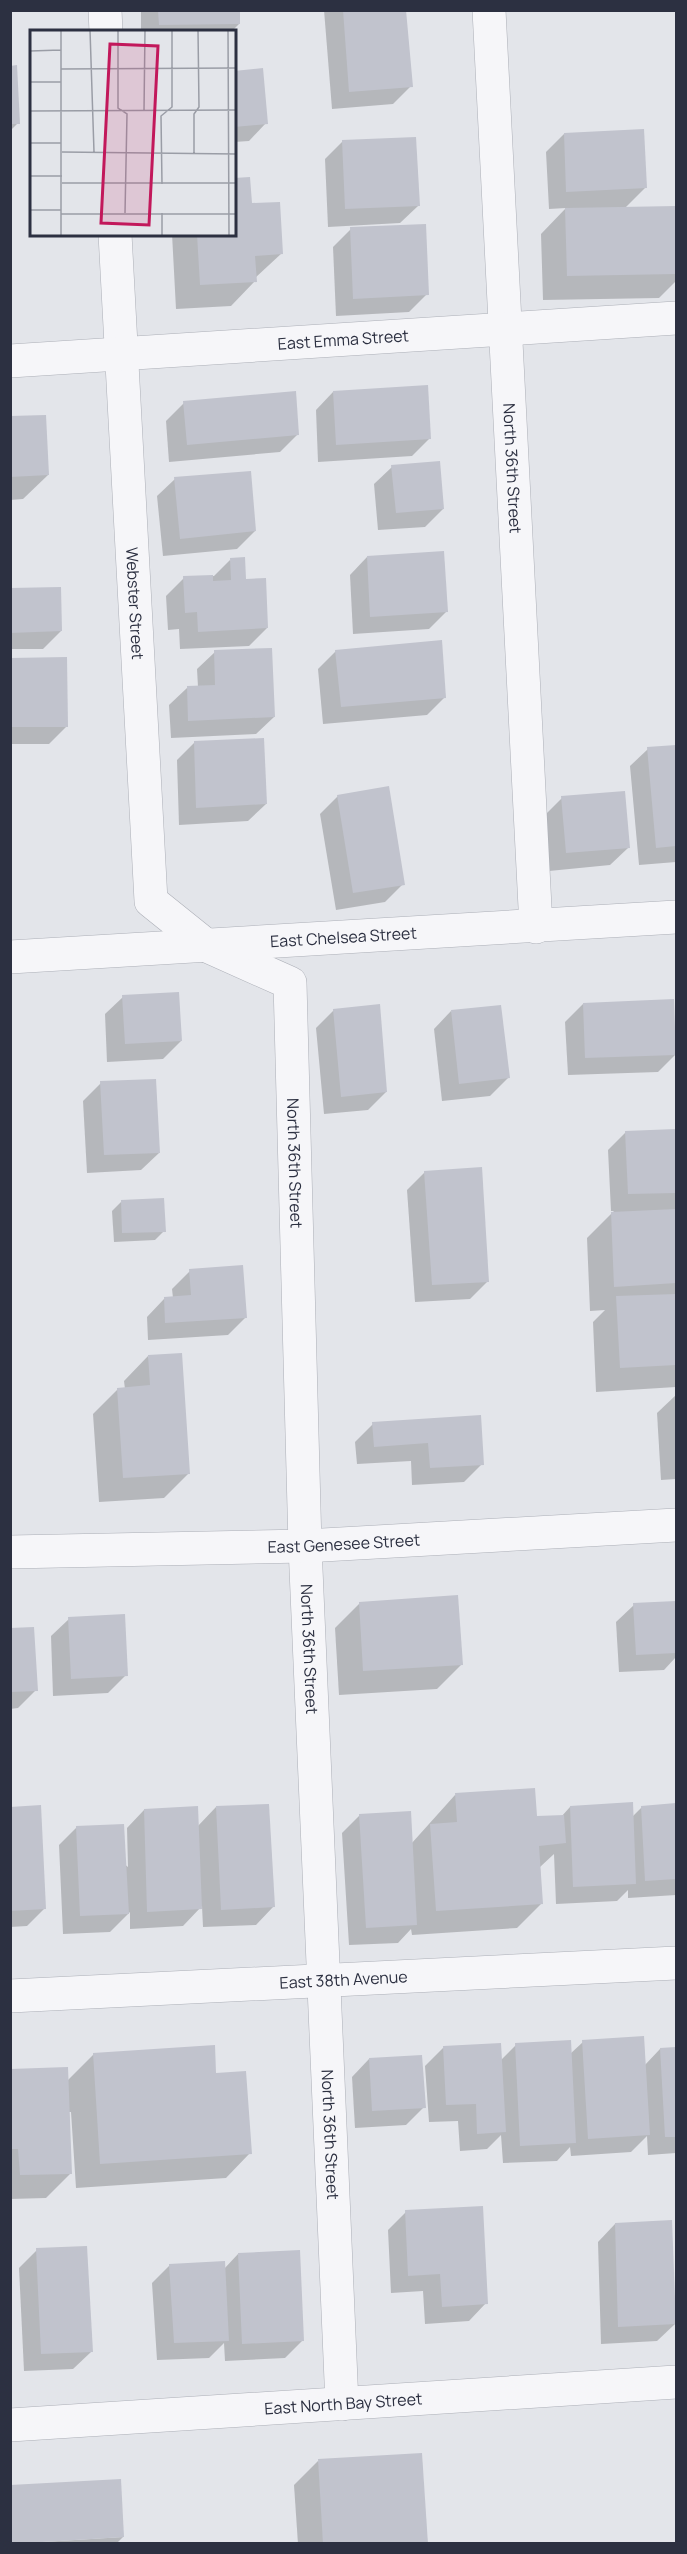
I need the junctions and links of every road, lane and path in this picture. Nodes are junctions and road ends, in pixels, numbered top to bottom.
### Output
1 (105, 10) edge
2 (489, 10) edge
3 (106, 30) edge
4 (115, 236) edge
5 (676, 318) edge
6 (505, 328) junction
7 (121, 353) junction
8 (10, 361) edge
9 (676, 917) edge
10 (536, 927) junction
11 (207, 946) junction
12 (10, 957) edge
13 (676, 1525) edge
14 (305, 1546) junction
15 (10, 1552) edge
16 (676, 1963) edge
17 (324, 1982) junction
18 (10, 1996) edge
19 (676, 2382) edge
20 (342, 2404) junction
21 (10, 2425) edge

1 - 3 street
2 - 6 street, North 36th Street
4 - 7 street, Webster Street
5 - 6 street, East Emma Street
6 - 7 street, East Emma Street
6 - 10 street, North 36th Street
7 - 8 street, East Emma Street
7 - 11 street, Webster Street
9 - 10 street, East Chelsea Street
10 - 11 street, East Chelsea Street
11 - 12 street, East Chelsea Street
11 - 14 street, North 36th Street
13 - 14 street, East Genesee Street
14 - 15 street, East Genesee Street
14 - 17 street, North 36th Street
16 - 17 street, East 38th Avenue
17 - 18 street, East 38th Avenue
17 - 20 street, North 36th Street
19 - 20 street, East North Bay Street
20 - 21 street, East North Bay Street

